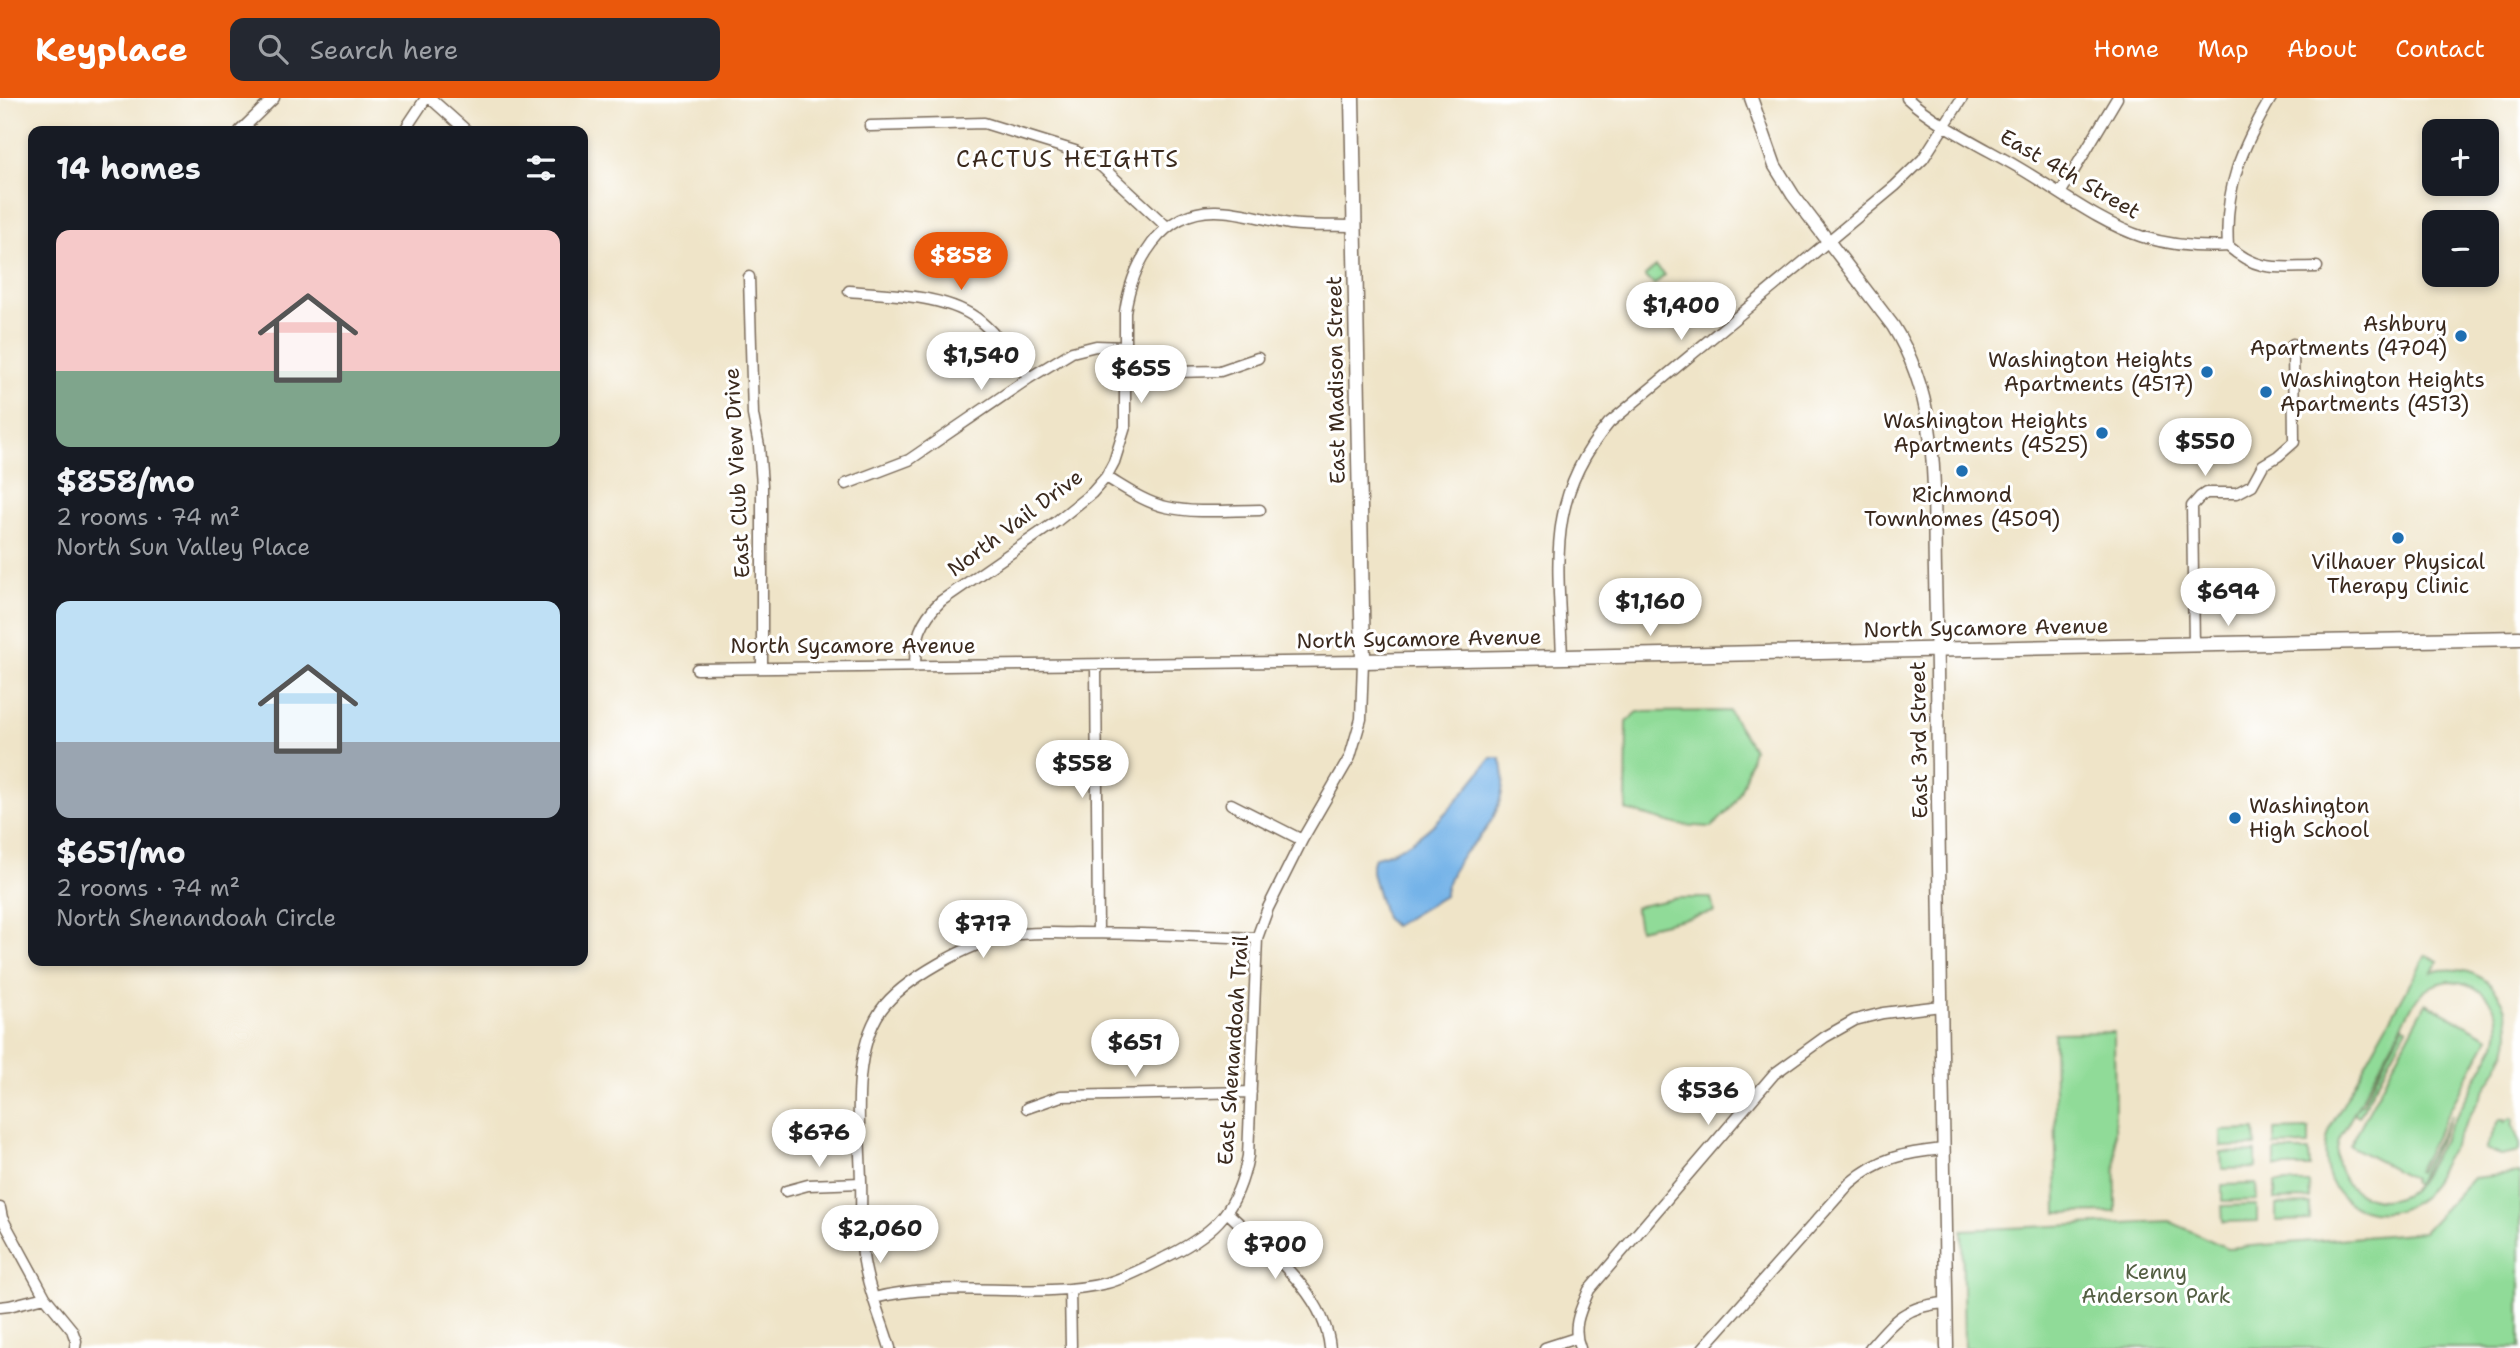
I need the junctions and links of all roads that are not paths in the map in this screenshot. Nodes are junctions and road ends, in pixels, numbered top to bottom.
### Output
1 (274, 98) edge
2 (428, 98) edge
3 (1352, 98) edge
4 (1751, 98) edge
5 (1907, 98) edge
6 (1962, 98) edge
7 (2117, 98) edge
8 (2271, 98) edge
9 (1946, 125) junction
10 (245, 126) edge
11 (408, 126) edge
12 (461, 126) edge
13 (870, 126) dead end
14 (2061, 192) junction
15 (1354, 226) junction
16 (1167, 228) junction
17 (1827, 240) junction
18 (2228, 246) junction
19 (2317, 267) dead end
20 (749, 277) dead end
21 (849, 290) dead end
22 (2293, 344) dead end
23 (1125, 347) junction
24 (1258, 358) dead end
25 (1126, 373) junction
26 (1029, 378) junction
27 (1106, 477) junction
28 (846, 484) dead end
29 (1261, 509) dead end
30 (2520, 639) edge
31 (2194, 646) junction
32 (1937, 649) junction
33 (1562, 658) junction
34 (1363, 661) junction
35 (1096, 666) junction
36 (915, 667) junction
37 (697, 668) dead end
38 (762, 668) junction
39 (1231, 803) dead end
40 (1302, 840) junction
41 (1098, 933) junction
42 (1257, 938) junction
43 (1941, 1006) junction
44 (1251, 1092) junction
45 (1027, 1108) dead end
46 (1943, 1149) junction
47 (861, 1183) junction
48 (786, 1192) dead end
49 (1228, 1213) junction
50 (1, 1215) edge
51 (1070, 1289) junction
52 (45, 1297) junction
53 (874, 1298) junction
54 (1946, 1303) junction
55 (0, 1307) edge
56 (1578, 1343) edge
57 (75, 1344) edge
58 (890, 1348) edge
59 (1070, 1348) edge
60 (1330, 1348) edge
61 (1545, 1348) edge
62 (1703, 1348) edge
63 (1870, 1348) edge
64 (1947, 1348) edge

1 - 10 street
2 - 11 street
2 - 12 street
3 - 15 main road, East Madison Street
4 - 17 street, East 3rd Street
5 - 9 street, East 4th Street
6 - 9 street
7 - 14 street
8 - 18 street
9 - 14 street, East 4th Street
9 - 17 street
13 - 16 street
14 - 18 street, East 4th Street
15 - 16 street, North Vail Drive
15 - 34 main road, East Madison Street
16 - 23 street, North Vail Drive
17 - 32 street, East 3rd Street
17 - 33 street
18 - 19 street
20 - 38 street, East Club View Drive
21 - 26 street
22 - 31 street
23 - 25 street, North Vail Drive
23 - 26 street
24 - 25 street
25 - 27 street, North Vail Drive
26 - 28 street
27 - 29 street
27 - 36 street, North Vail Drive
30 - 31 main road, North Sycamore Avenue
31 - 32 main road, North Sycamore Avenue
32 - 33 main road, North Sycamore Avenue
32 - 43 street, East 3rd Street
33 - 34 main road, North Sycamore Avenue
34 - 35 street, North Sycamore Avenue
34 - 40 street, East Shenandoah Trail
35 - 36 street, North Sycamore Avenue
35 - 41 street
36 - 38 street, North Sycamore Avenue
37 - 38 street, North Sycamore Avenue
39 - 40 street
40 - 42 street, East Shenandoah Trail
41 - 42 street
41 - 47 street
42 - 44 street, East Shenandoah Trail
43 - 46 street, East 3rd Street
43 - 56 street
44 - 45 street
44 - 49 street, East Shenandoah Trail
46 - 54 street, East 3rd Street
46 - 62 street
47 - 48 street
47 - 53 street
49 - 51 street, East Shenandoah Trail
49 - 60 street
50 - 52 street
51 - 53 street, East Shenandoah Trail
51 - 59 street
52 - 55 street
52 - 57 street
53 - 58 street
54 - 63 street
54 - 64 street, East 3rd Street
56 - 61 street

